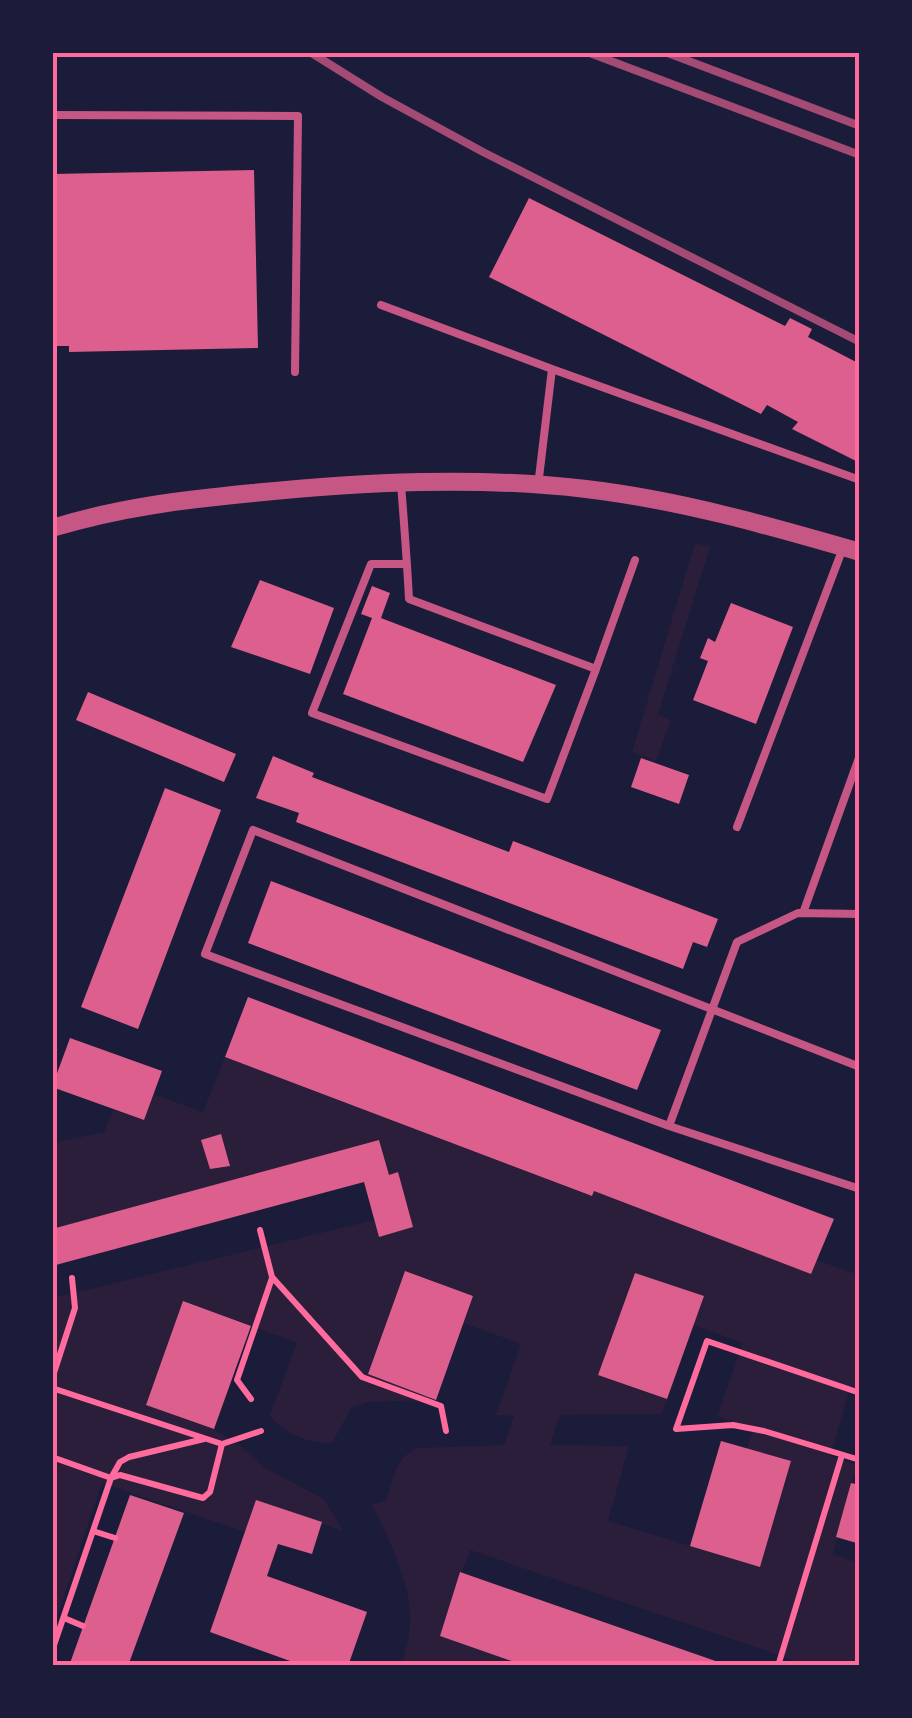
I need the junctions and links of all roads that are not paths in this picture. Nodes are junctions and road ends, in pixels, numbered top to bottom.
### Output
1 (52, 115) edge
2 (381, 304) dead end
3 (552, 369) junction
4 (294, 372) dead end
5 (860, 480) edge
6 (402, 484) junction
7 (538, 486) junction
8 (52, 528) edge
9 (851, 550) edge
10 (635, 560) dead end
11 (407, 564) junction
12 (596, 669) junction
13 (860, 754) edge
14 (737, 826) dead end
15 (802, 913) junction
16 (860, 914) edge
17 (712, 1009) junction
18 (860, 1067) edge
19 (669, 1126) junction
20 (860, 1190) edge

1 - 4 lane
2 - 3 lane
3 - 5 lane
3 - 7 lane
6 - 7 street
6 - 8 street
6 - 11 lane
7 - 9 street
9 - 14 lane
10 - 12 lane
11 - 12 lane
11 - 12 lane
13 - 15 lane
15 - 16 lane
15 - 17 lane
17 - 18 lane
17 - 19 lane
17 - 19 lane
19 - 20 lane

